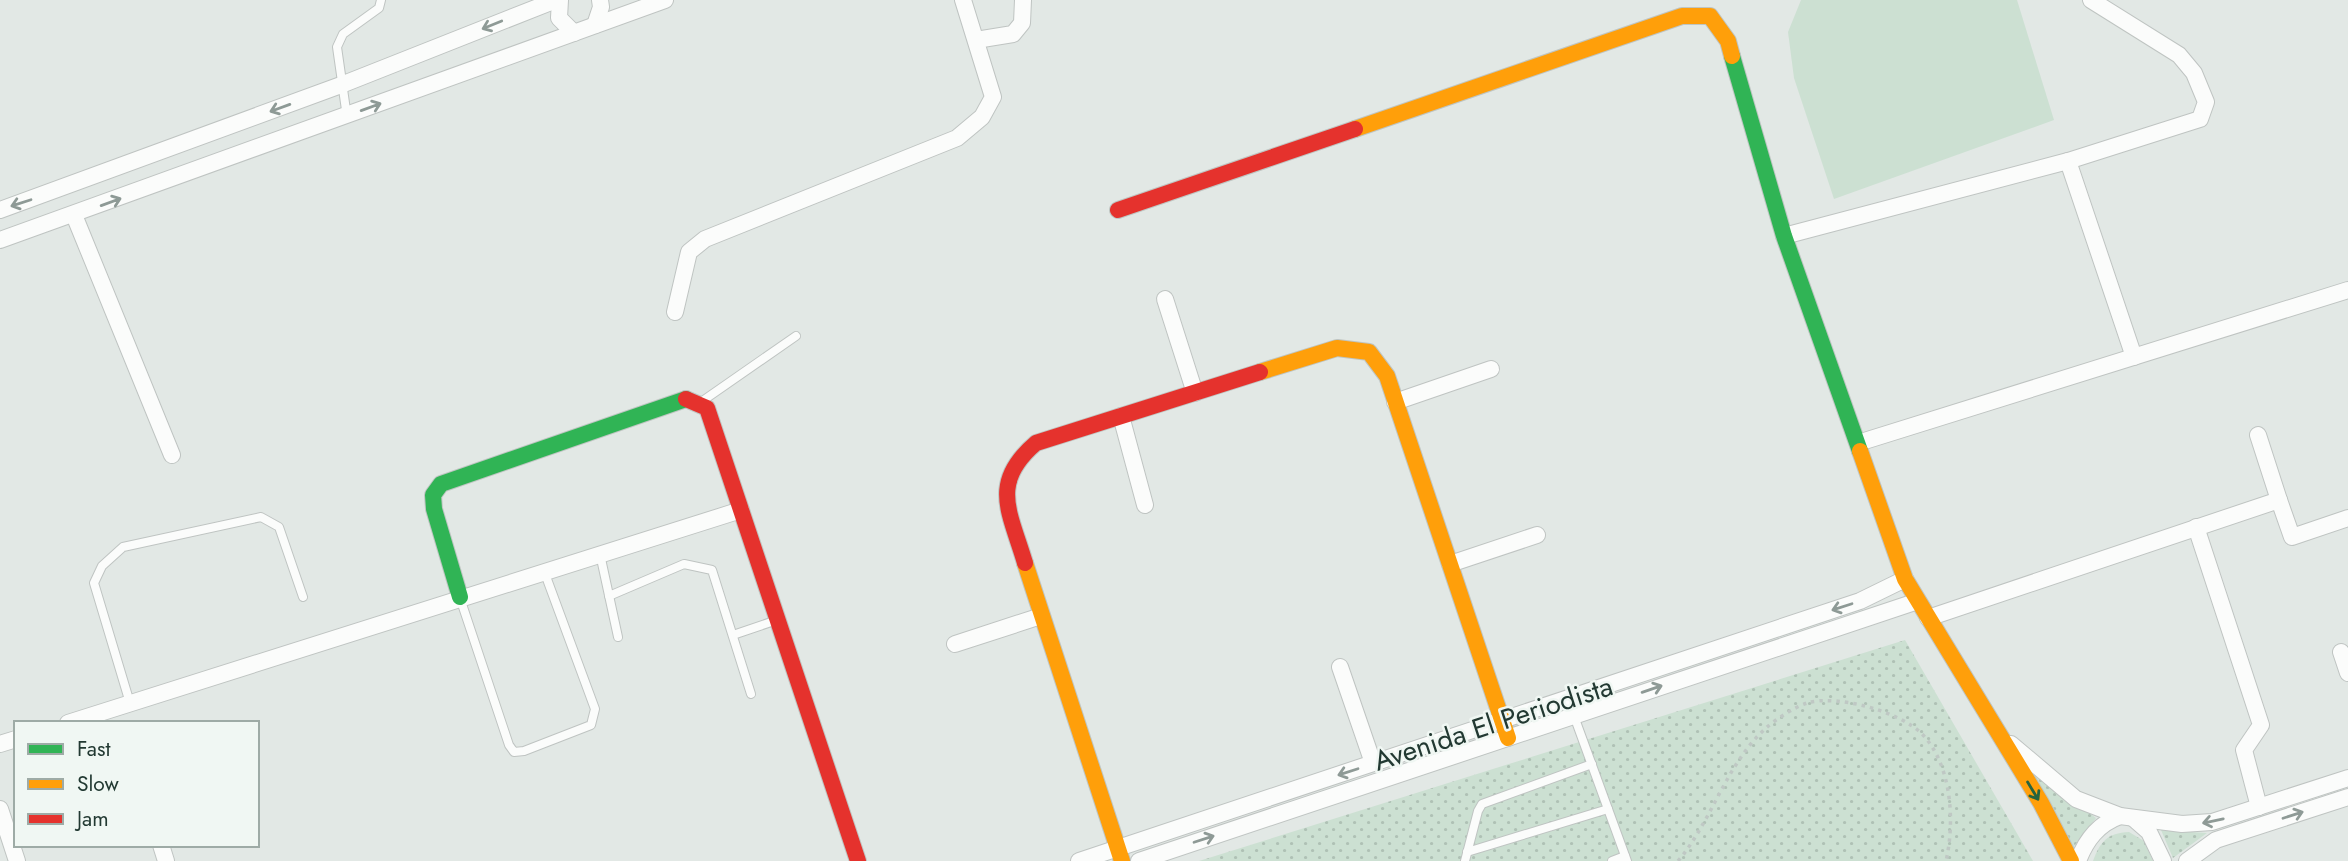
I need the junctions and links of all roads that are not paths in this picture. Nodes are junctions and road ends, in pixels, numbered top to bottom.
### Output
1 (381, 0) edge
2 (558, 0) edge
3 (600, 0) edge
4 (666, 0) edge
5 (963, 0) edge
6 (1023, 0) edge
7 (2091, 0) edge
8 (596, 25) junction
9 (574, 33) junction
10 (976, 40) junction
11 (341, 85) junction
12 (347, 117) junction
13 (2068, 161) junction
14 (0, 210) edge
15 (1118, 210) dead end
16 (74, 215) junction
17 (1784, 236) junction
18 (0, 240) edge
19 (2348, 290) edge
20 (1165, 299) dead end
21 (675, 312) dead end
22 (796, 337) dead end
23 (2134, 357) junction
24 (1491, 369) dead end
25 (1195, 393) junction
26 (701, 402) junction
27 (1395, 402) junction
28 (1121, 416) junction
29 (2258, 435) dead end
30 (1858, 443) junction
31 (172, 455) dead end
32 (2278, 500) junction
33 (1145, 505) dead end
34 (741, 510) junction
35 (2348, 518) edge
36 (2196, 527) junction
37 (1537, 535) dead end
38 (600, 554) junction
39 (1450, 564) junction
40 (544, 571) junction
41 (1905, 579) junction
42 (609, 596) junction
43 (303, 597) dead end
44 (460, 597) junction
45 (1917, 601) junction
46 (1041, 616) junction
47 (1928, 618) junction
48 (778, 620) junction
49 (733, 635) junction
50 (618, 637) dead end
51 (955, 644) dead end
52 (2341, 652) dead end
53 (1340, 667) dead end
54 (2348, 673) edge
55 (751, 694) dead end
56 (123, 711) edge
57 (1574, 716) junction
58 (1502, 720) junction
59 (77, 721) edge
60 (1998, 732) junction
61 (1508, 738) junction
62 (1373, 763) junction
63 (1592, 764) junction
64 (2348, 778) edge
65 (2348, 797) edge
66 (2259, 807) junction
67 (0, 809) edge
68 (1608, 809) junction
69 (2126, 816) junction
70 (1120, 855) edge
71 (1466, 857) edge
72 (1626, 859) edge
73 (17, 861) edge
74 (858, 861) edge
75 (1079, 861) edge
76 (1139, 861) edge
77 (1612, 861) edge
78 (2071, 861) edge
79 (2078, 861) edge
80 (2163, 861) edge
81 (2187, 861) edge

1 - 11 lane
2 - 9 street
2 -> 11 street
3 - 8 street
4 - 8 street
5 - 10 street
6 - 10 street
7 - 13 street
8 - 9 street
12 -> 9 street
10 - 21 street
11 - 12 lane
11 -> 14 street
16 -> 12 street
13 - 17 street
13 - 23 street
15 - 17 street
16 - 18 street
16 - 31 street
17 - 30 street
19 - 23 street
20 - 25 street
22 - 26 lane
23 - 30 street
24 - 27 street
25 - 27 street
25 - 28 street
26 - 34 street
26 - 44 street
27 - 39 street
28 - 33 street
28 - 46 street
29 - 32 street
30 - 41 street
32 - 35 street
32 - 36 street
34 - 38 street
34 - 48 street
36 - 47 street
36 - 66 street
37 - 39 street
38 - 40 street
38 - 42 lane
39 - 58 street
40 - 44 street
40 - 44 lane
41 - 45 street
41 -> 58 street, Avenida El Periodista
42 - 49 lane
42 - 50 lane
43 - 56 lane
44 - 56 street
45 - 47 street
57 -> 45 street
46 - 51 street
46 - 70 street
47 - 60 street
48 - 49 lane
48 - 74 street
49 - 55 lane
52 - 54 street
53 - 62 street
56 - 59 street
57 - 61 street
57 - 63 lane
58 - 61 street
58 - 62 street, Avenida El Periodista
60 - 69 street
60 -> 78 street
76 -> 61 street
62 -> 70 street, Avenida El Periodista
63 - 68 lane
63 - 71 lane
64 - 66 street
81 -> 65 street
66 -> 69 street
67 - 73 street
68 - 71 lane
68 - 72 lane
69 - 79 street
69 - 80 street
70 - 75 street, Avenida El Periodista
72 - 77 lane

